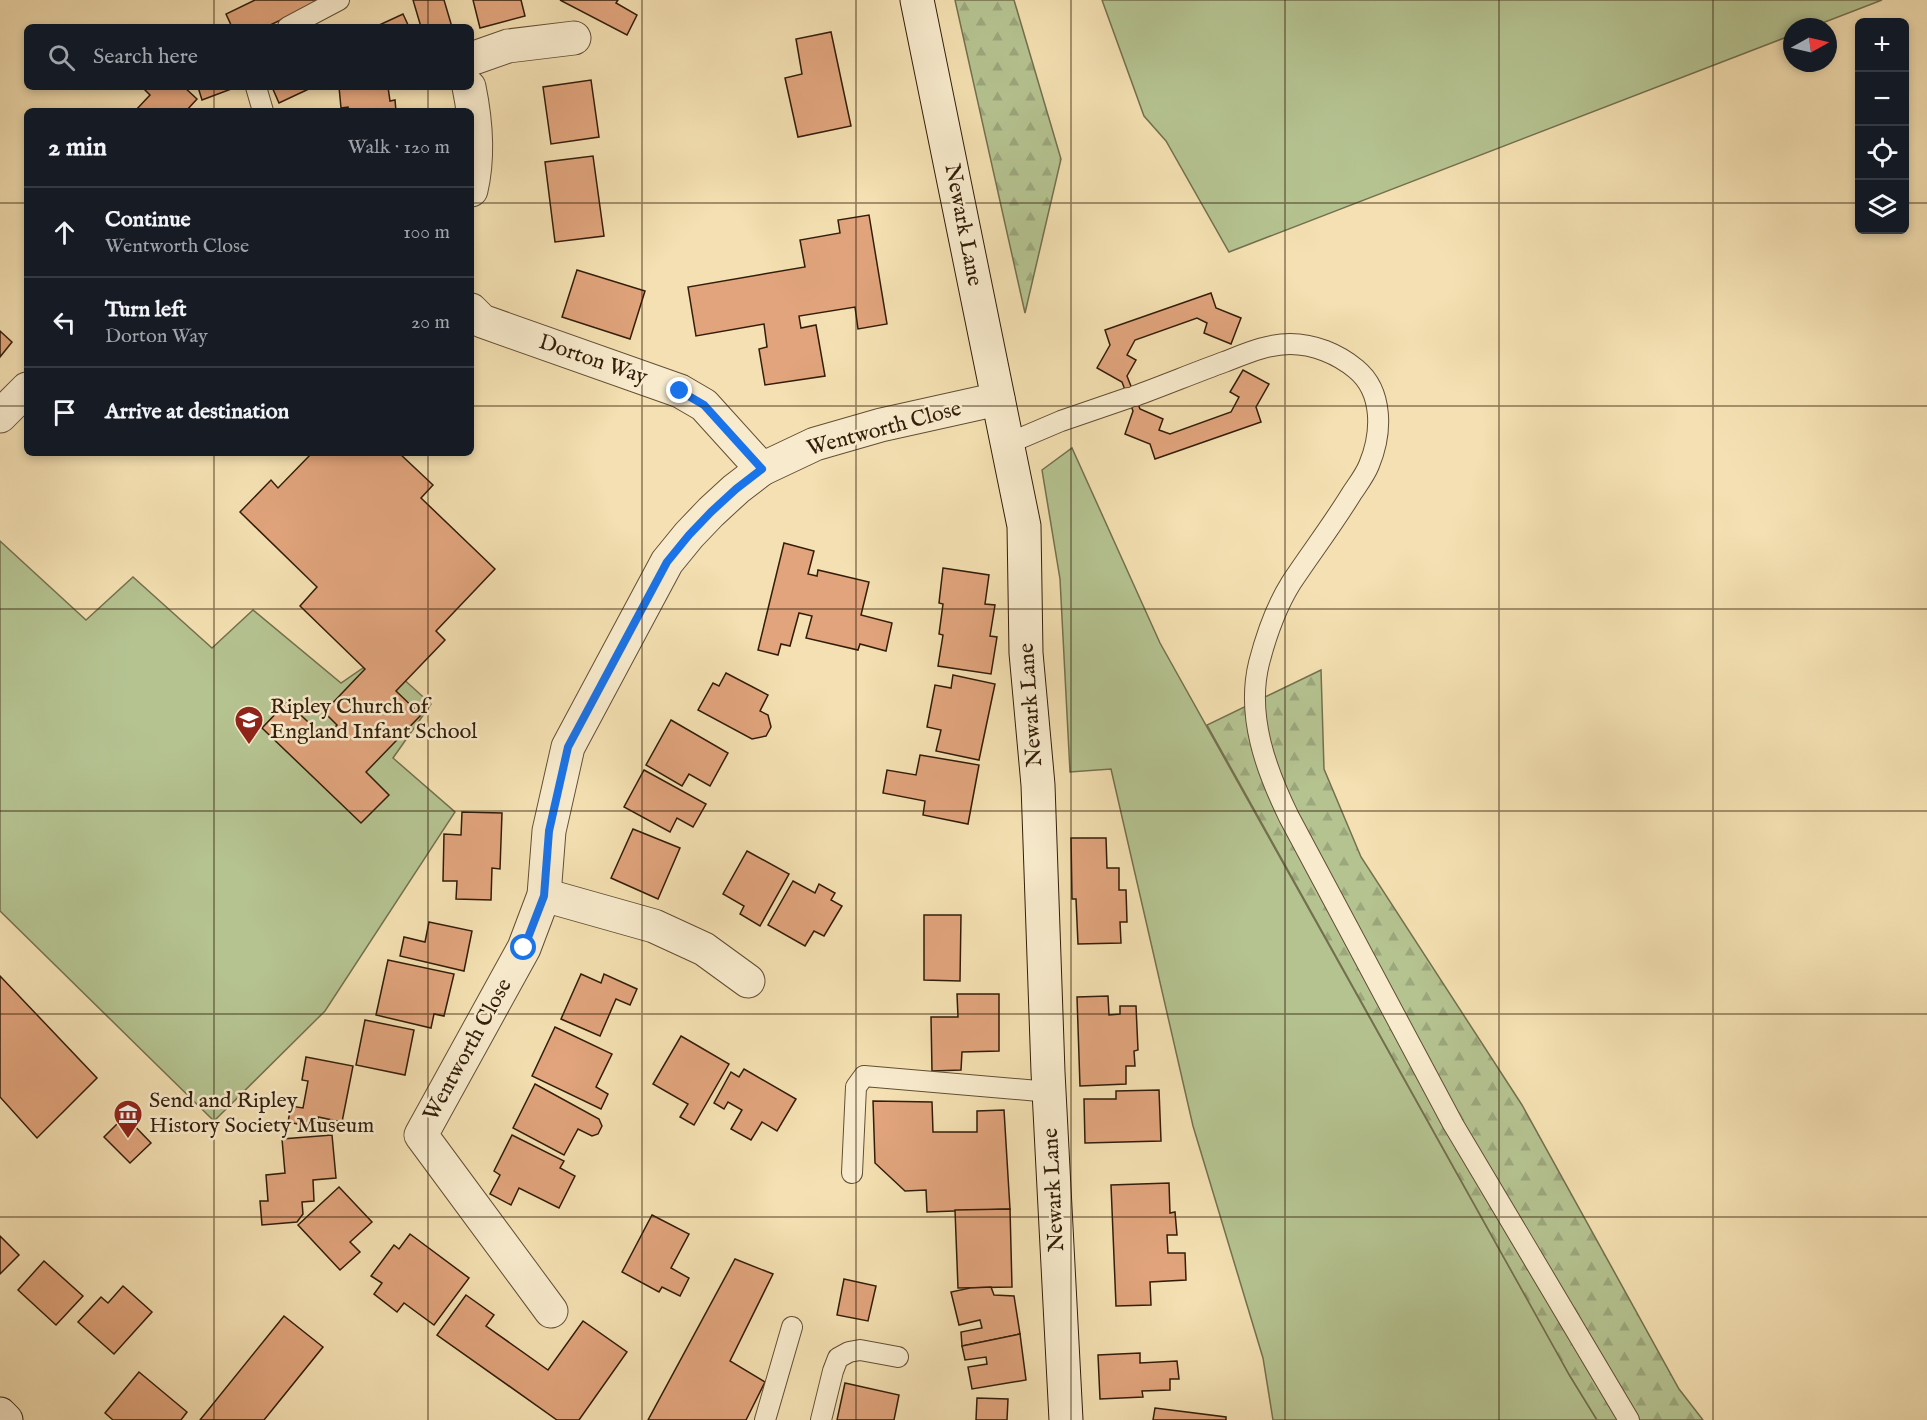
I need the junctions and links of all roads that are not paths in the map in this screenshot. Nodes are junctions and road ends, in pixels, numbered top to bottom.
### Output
1 (339, 0) edge
2 (917, 0) edge
3 (294, 24) edge
4 (574, 38) dead end
5 (474, 57) edge
6 (257, 90) edge
7 (470, 90) edge
8 (262, 108) edge
9 (473, 108) edge
10 (474, 119) edge
11 (474, 170) edge
12 (474, 313) edge
13 (24, 392) edge
14 (998, 399) junction
15 (0, 416) edge
16 (1007, 444) junction
17 (762, 469) junction
18 (544, 896) junction
19 (748, 981) dead end
20 (1050, 1092) junction
21 (852, 1173) dead end
22 (551, 1311) dead end
23 (792, 1327) dead end
24 (898, 1358) dead end
25 (0, 1414) edge
26 (6, 1420) edge
27 (765, 1420) edge
28 (821, 1420) edge
29 (1066, 1420) edge
30 (1629, 1420) edge

1 - 3 lane
2 - 14 street, Newark Lane
4 - 5 street
6 - 8 lane
7 - 9 street
10 - 11 street
12 - 17 street, Dorton Way
13 - 15 street
14 - 16 street, Newark Lane
14 - 17 street, Wentworth Close
16 - 20 street, Newark Lane
16 - 30 lane
17 - 18 street, Wentworth Close
18 - 19 street
18 - 22 street, Wentworth Close
20 - 21 lane
20 - 29 street, Newark Lane
23 - 27 lane
24 - 28 lane
25 - 26 street

